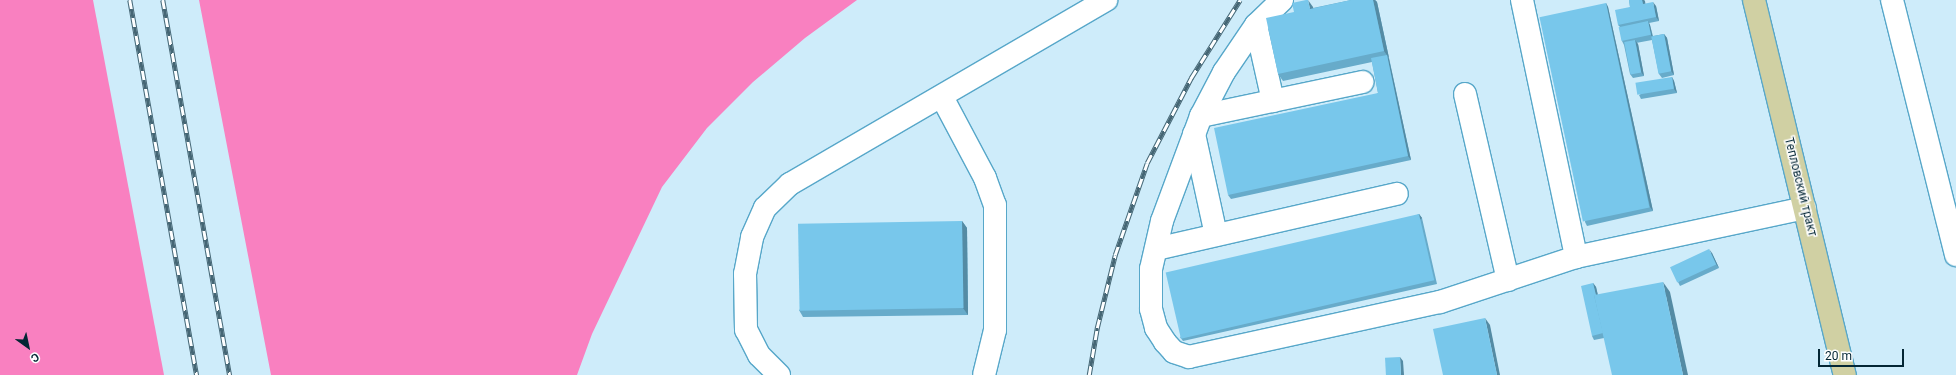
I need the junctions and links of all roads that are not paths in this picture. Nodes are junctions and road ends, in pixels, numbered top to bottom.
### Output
1 (1106, 0) edge
2 (1282, 0) edge
3 (1522, 0) edge
4 (1754, 0) edge
5 (1892, 0) edge
6 (1256, 25) junction
7 (1362, 82) dead end
8 (1465, 94) dead end
9 (942, 97) junction
10 (1273, 101) junction
11 (1198, 125) junction
12 (1397, 194) dead end
13 (1805, 208) junction
14 (1216, 235) junction
15 (1156, 249) junction
16 (1956, 253) edge
17 (1576, 257) junction
18 (1508, 280) junction
19 (779, 375) edge
20 (984, 375) edge
21 (1845, 375) edge

1 - 9 lane
2 - 6 lane
3 - 17 lane
4 - 13 main road, Тепловский тракт
5 - 16 lane
6 - 10 lane
6 - 11 lane
7 - 10 lane
8 - 18 lane
9 - 19 lane
9 - 20 lane
10 - 11 lane
11 - 14 lane
11 - 15 lane
12 - 14 lane
13 - 17 lane
13 - 21 main road, Тепловский тракт
14 - 15 lane
15 - 18 lane
17 - 18 lane

